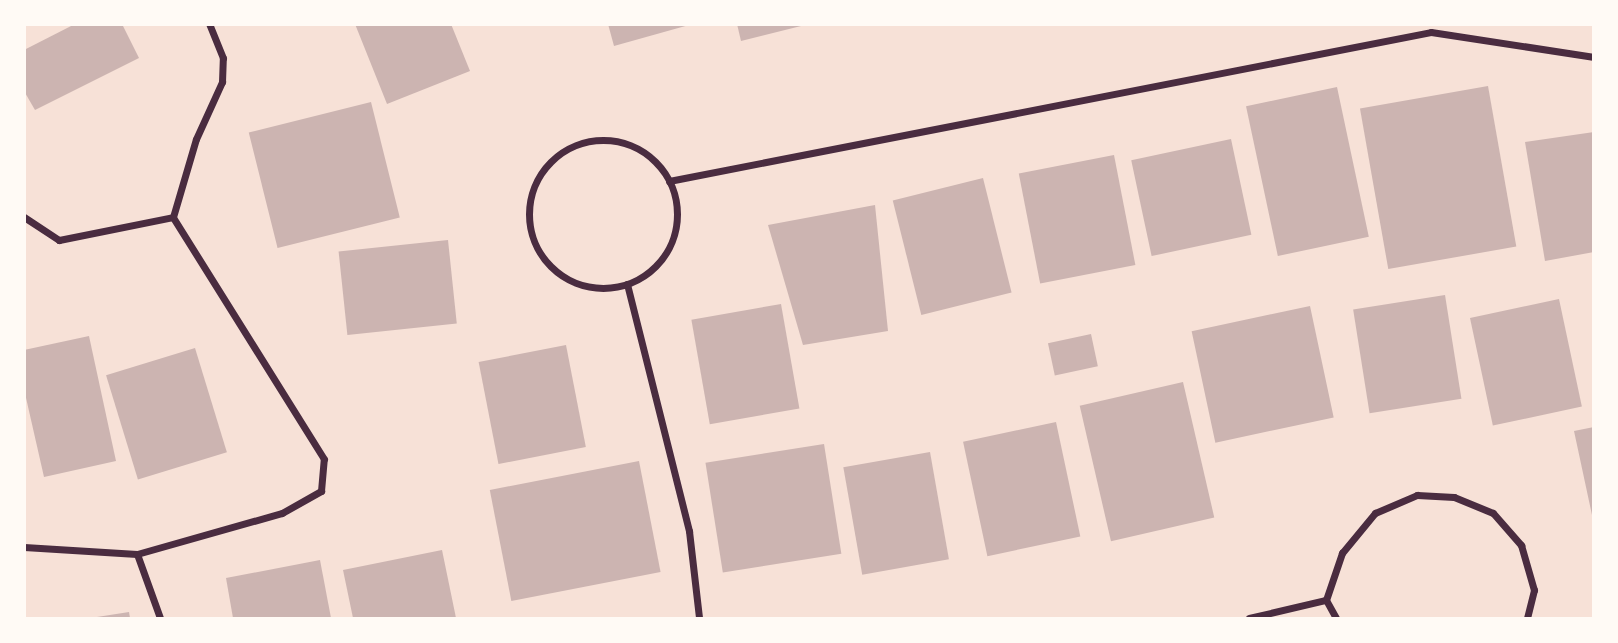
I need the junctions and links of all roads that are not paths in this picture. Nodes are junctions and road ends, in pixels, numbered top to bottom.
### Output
1 (209, 24) edge
2 (1594, 57) edge
3 (669, 181) junction
4 (24, 217) edge
5 (173, 217) junction
6 (627, 284) junction
7 (24, 547) edge
8 (137, 554) junction
9 (1326, 600) junction
10 (160, 618) edge
11 (699, 618) edge
12 (1249, 618) edge
13 (1336, 618) edge
14 (1527, 618) edge

1 - 5 street
2 - 3 street
3 - 6 street
3 - 6 street
4 - 5 street
5 - 8 street
6 - 11 street
7 - 8 street
8 - 10 street
9 - 12 street
9 - 13 street
9 - 14 street

